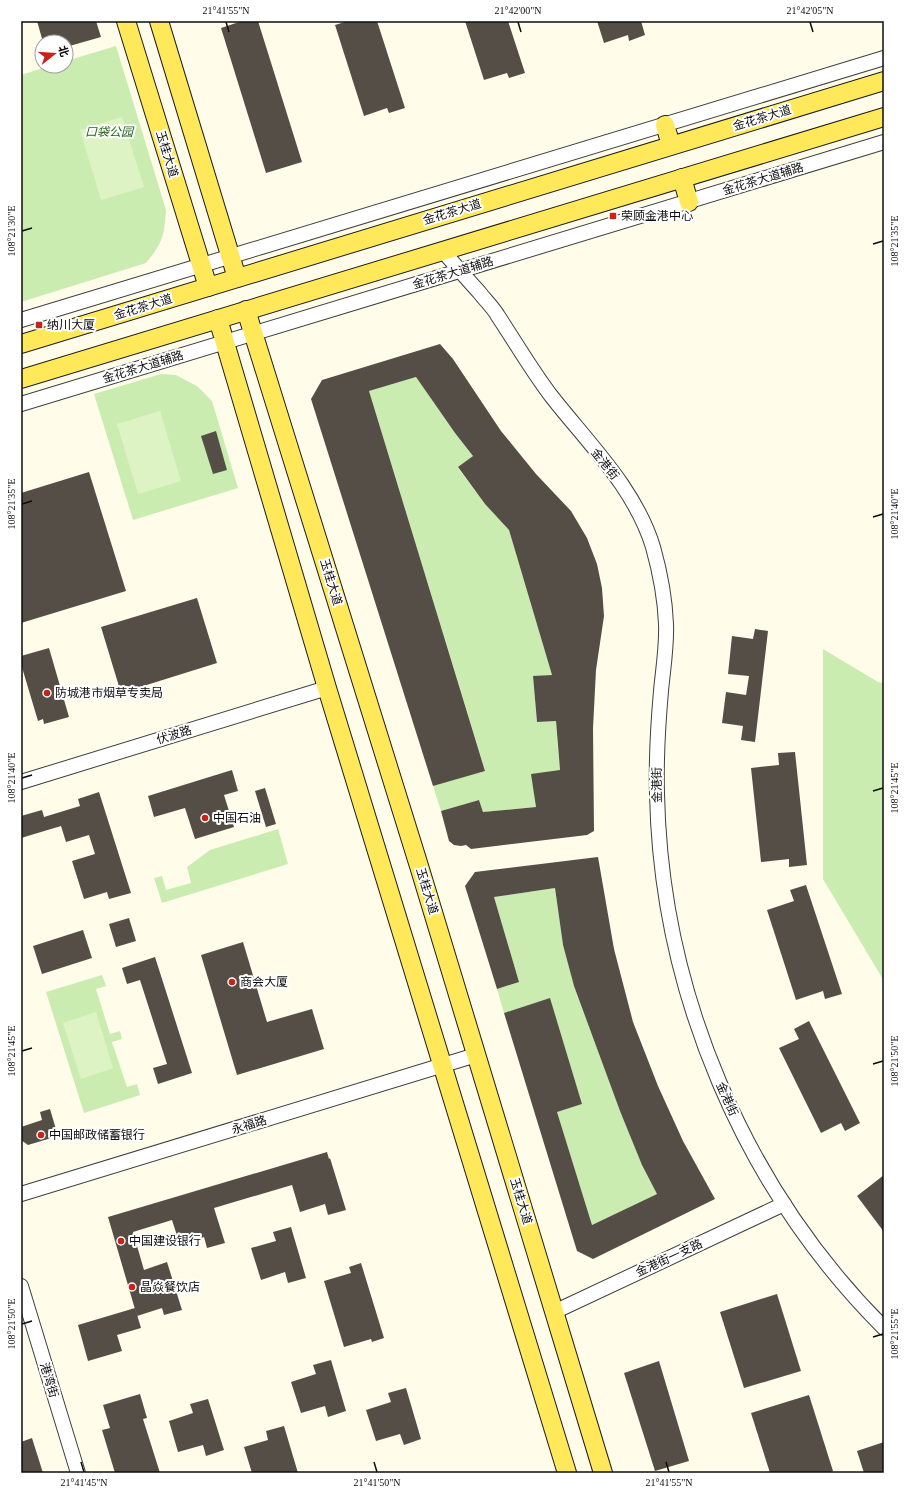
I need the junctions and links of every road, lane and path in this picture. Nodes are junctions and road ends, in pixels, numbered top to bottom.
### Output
1 (126, 21) edge
2 (160, 21) edge
3 (884, 58) edge
4 (882, 80) edge
5 (884, 117) edge
6 (665, 125) junction
7 (884, 142) edge
8 (671, 145) junction
9 (682, 178) junction
10 (689, 202) junction
11 (443, 251) junction
12 (231, 256) junction
13 (201, 265) junction
14 (460, 271) junction
15 (237, 278) junction
16 (208, 287) junction
17 (246, 310) junction
18 (218, 319) junction
19 (21, 320) edge
20 (254, 334) junction
21 (225, 342) junction
22 (21, 344) edge
23 (21, 379) edge
24 (21, 404) edge
25 (327, 688) junction
26 (21, 782) edge
27 (476, 1055) junction
28 (442, 1066) junction
29 (21, 1194) edge
30 (784, 1204) junction
31 (21, 1286) edge
32 (554, 1312) junction
33 (884, 1328) edge
34 (78, 1473) edge
35 (567, 1473) edge
36 (603, 1473) edge

1 - 13 main road, 玉桂大道
2 - 12 main road
3 - 6 street
4 - 8 main road, 金花茶大道
5 - 9 main road
6 - 8 main road
6 - 12 street
7 - 10 street, 金花茶大道辅路
8 - 15 main road, 金花茶大道
9 - 10 main road
9 - 11 main road
10 - 14 street, 金花茶大道辅路
11 - 14 street, 金港街
11 - 17 main road
12 - 13 street
12 - 15 main road
13 - 16 main road, 玉桂大道
13 - 19 street
14 - 20 street, 金花茶大道辅路
14 - 30 street, 金港街
15 - 16 main road, 金花茶大道
16 - 22 main road, 金花茶大道
17 - 18 main road
17 - 20 main road, 玉桂大道
18 - 21 main road
18 - 23 main road
20 - 21 street, 金花茶大道辅路
20 - 27 main road, 玉桂大道
21 - 24 street, 金花茶大道辅路
21 - 25 main road
25 - 26 street, 伏波路
25 - 28 main road
27 - 28 street, 永福路
27 - 32 main road, 玉桂大道
28 - 29 street, 永福路
28 - 35 main road
30 - 32 street, 金港街一支路
30 - 33 street, 金港街
31 - 34 street, 港湾街
32 - 36 main road, 玉桂大道

